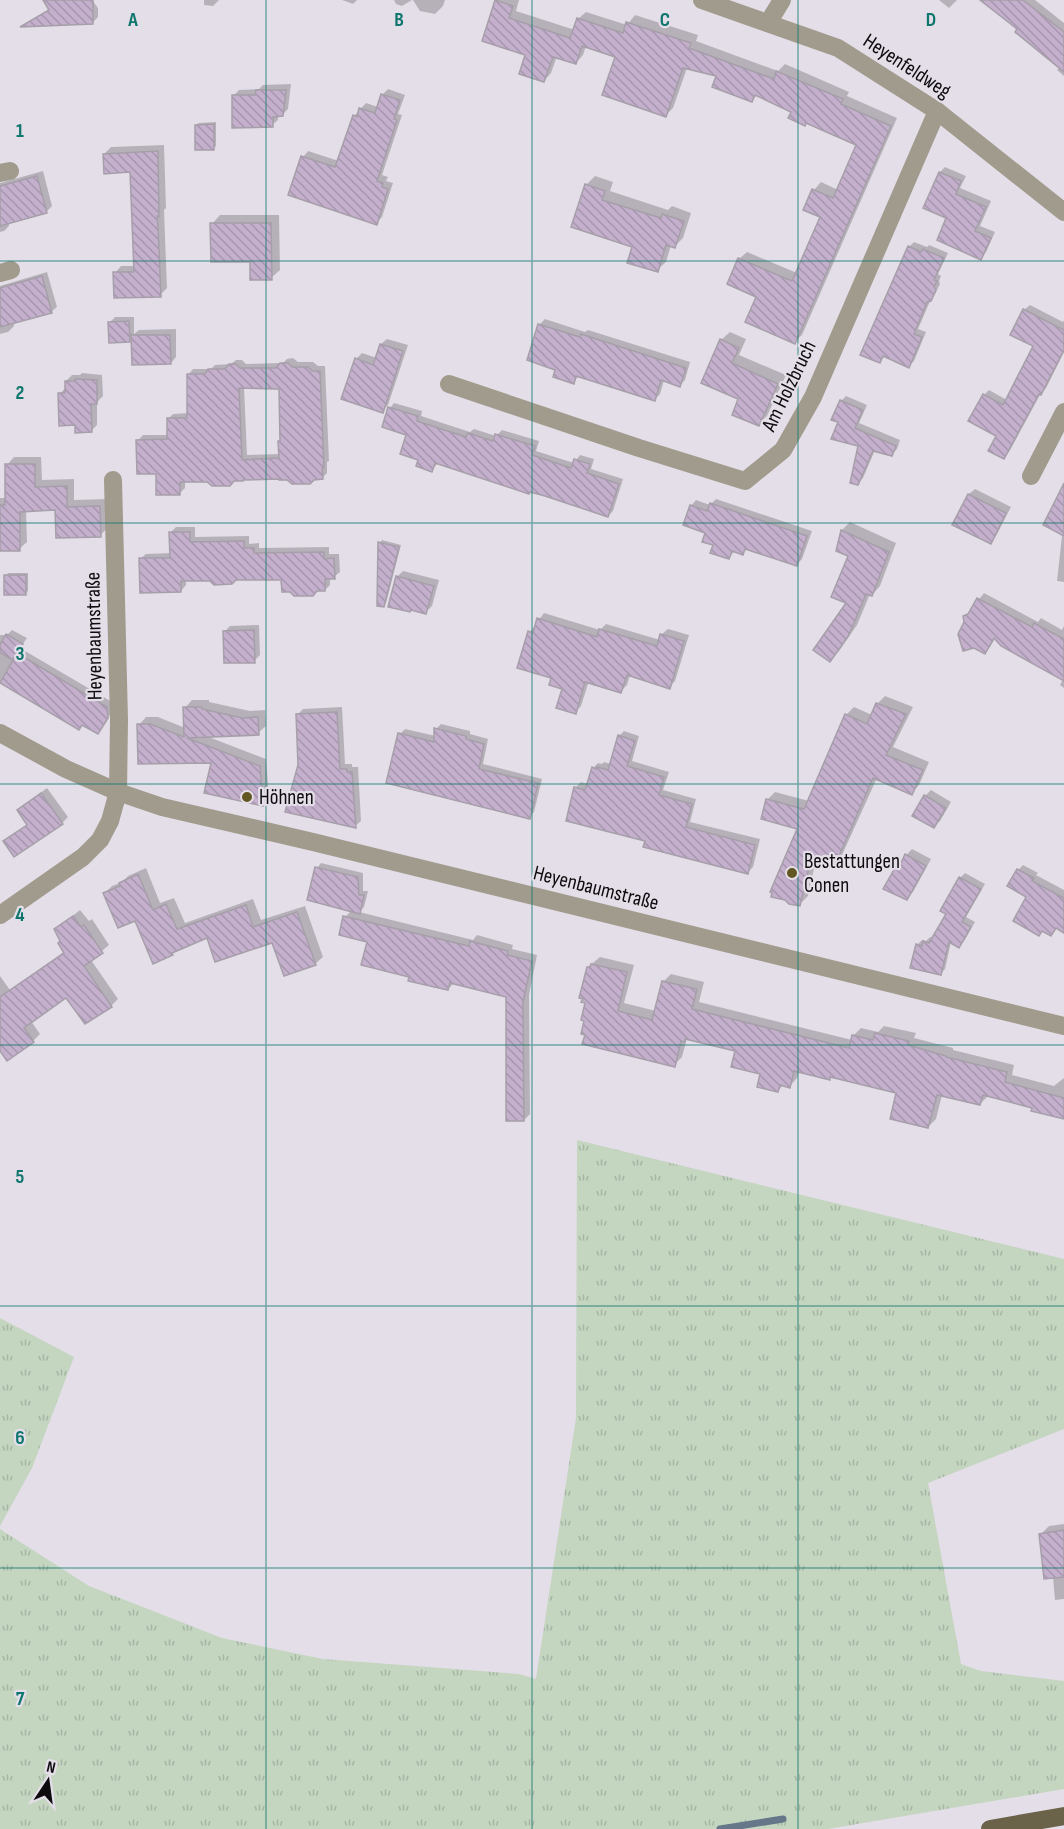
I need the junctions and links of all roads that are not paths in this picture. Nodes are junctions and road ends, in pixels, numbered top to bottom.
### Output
1 (702, 0) edge
2 (782, 0) edge
3 (768, 22) junction
4 (937, 111) junction
5 (1064, 212) edge
6 (449, 384) dead end
7 (1064, 412) edge
8 (1030, 476) dead end
9 (112, 480) dead end
10 (0, 733) edge
11 (118, 792) junction
12 (0, 915) edge
13 (1064, 1026) edge
14 (1064, 1816) edge
15 (990, 1829) edge

1 - 3 street, Heyenfeldweg
2 - 3 street
3 - 4 street, Heyenfeldweg
4 - 5 street, Heyenfeldweg
4 - 6 street, Am Holzbruch
7 - 8 street
9 - 11 street, Heyenbaumstraße
10 - 11 street, Heyenbaumstraße
11 - 12 street
11 - 13 street, Heyenbaumstraße
14 - 15 main road

